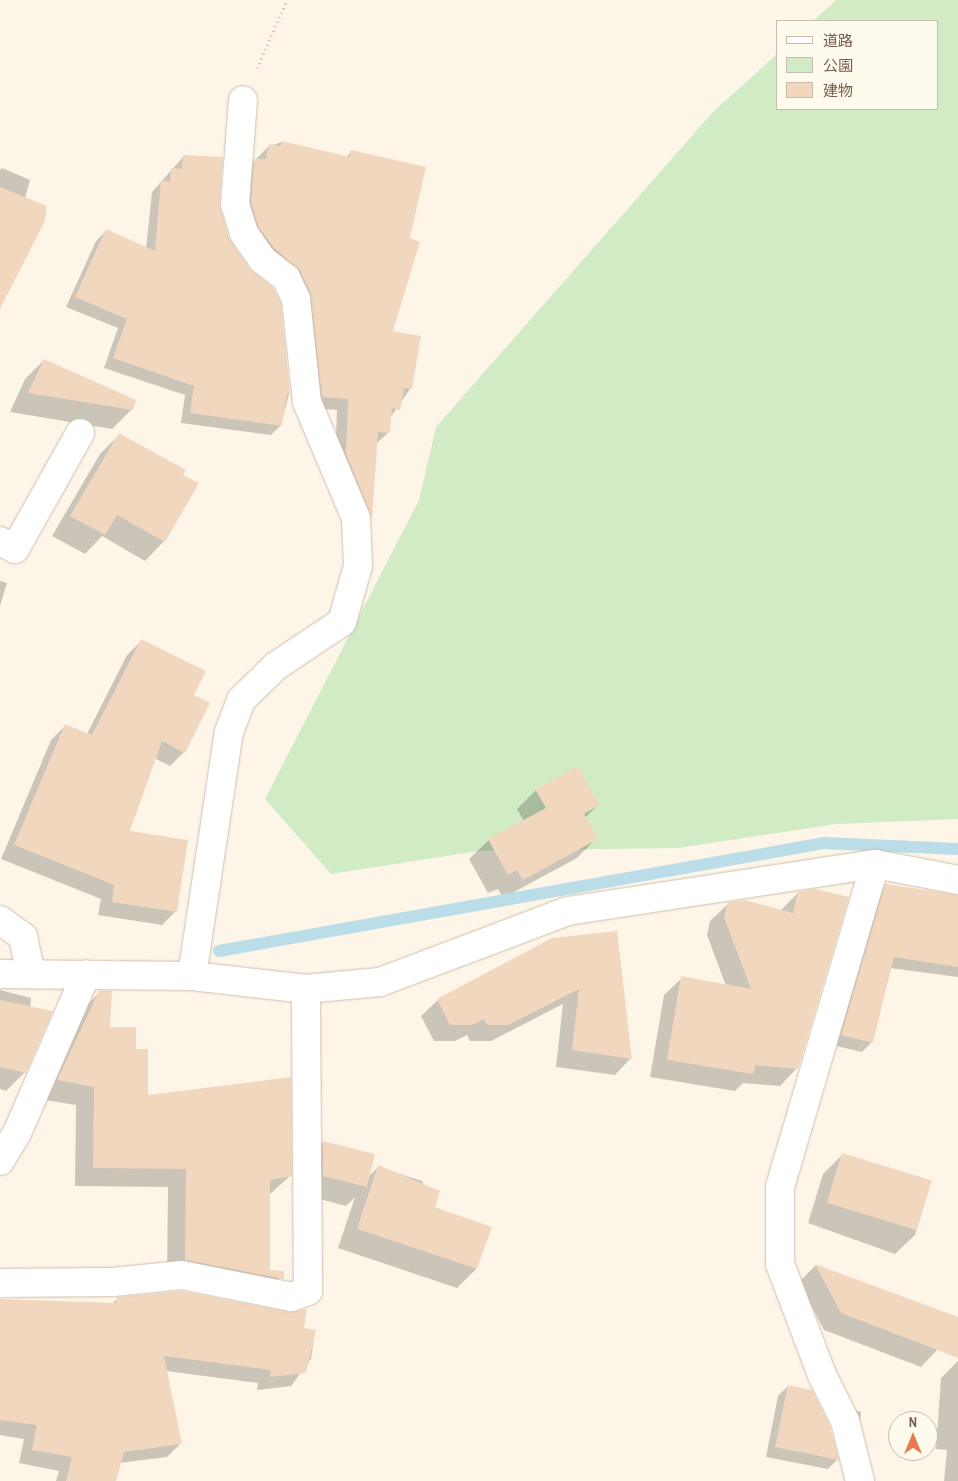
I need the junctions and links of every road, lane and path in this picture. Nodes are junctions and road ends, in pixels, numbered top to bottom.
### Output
1 (287, 0) edge
2 (243, 100) joint
3 (80, 433) dead end
4 (0, 541) edge
5 (875, 864) junction
6 (958, 880) edge
7 (0, 920) edge
8 (0, 974) edge
9 (31, 974) junction
10 (86, 974) junction
11 (192, 976) junction
12 (306, 989) junction
13 (0, 1161) edge
14 (0, 1284) edge
15 (860, 1481) edge

1 - 2 path
2 - 11 street
3 - 4 street
5 - 6 street
5 - 12 street
5 - 15 street
7 - 9 street
8 - 9 street
9 - 10 street
10 - 11 street
10 - 13 street
11 - 12 street
12 - 14 street

